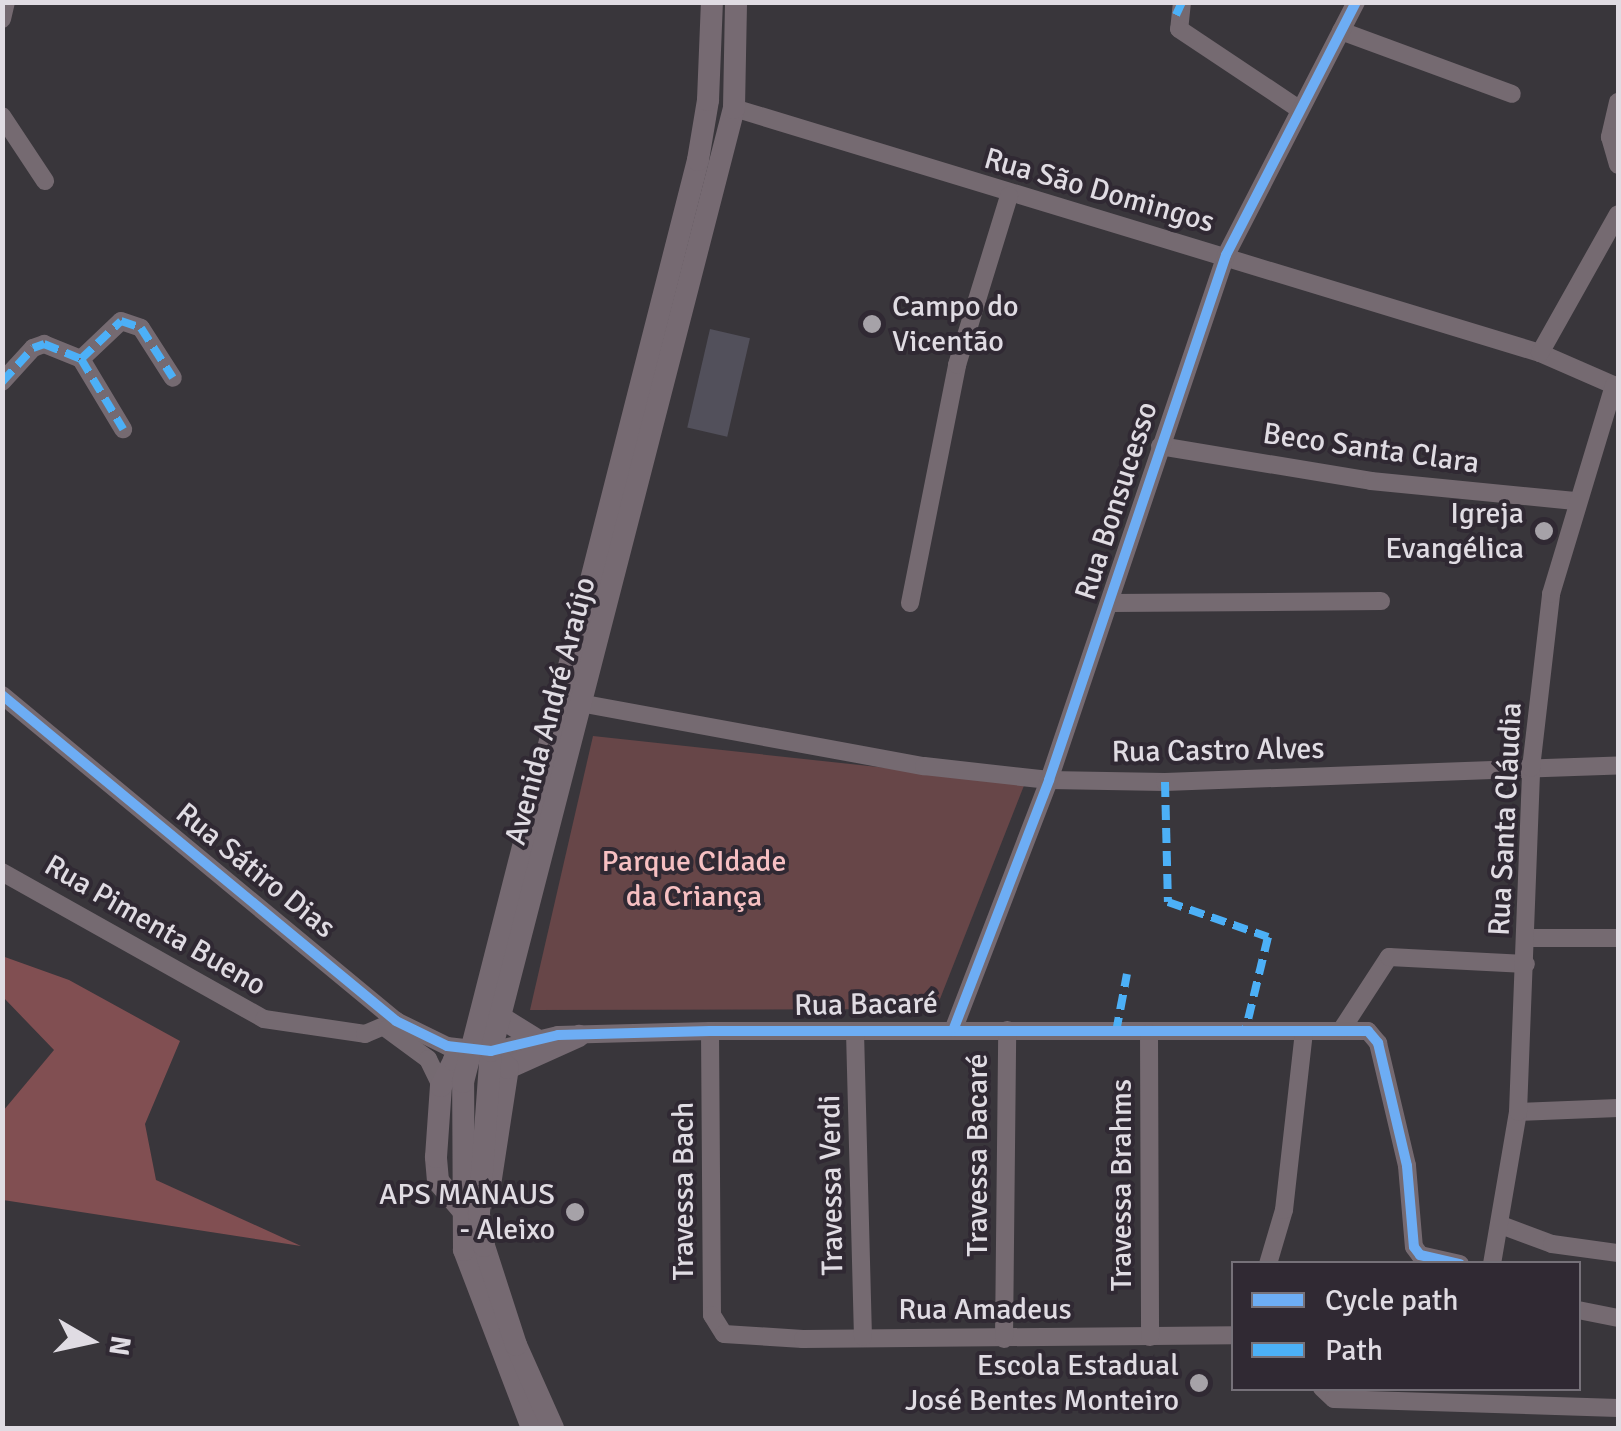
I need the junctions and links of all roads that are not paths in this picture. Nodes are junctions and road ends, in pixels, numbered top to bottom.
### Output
1 (6, 2) edge
2 (712, 2) edge
3 (736, 2) edge
4 (1356, 2) edge
5 (1179, 9) edge
6 (2, 19) edge
7 (1341, 31) junction
8 (1512, 94) dead end
9 (1618, 102) edge
10 (734, 108) junction
11 (1299, 110) junction
12 (2, 116) edge
13 (1618, 165) edge
14 (46, 181) dead end
15 (1009, 196) junction
16 (1618, 214) edge
17 (1226, 256) junction
18 (1540, 353) junction
19 (82, 359) junction
20 (172, 378) dead end
21 (2, 382) edge
22 (1616, 386) edge
23 (123, 429) dead end
24 (1160, 446) junction
25 (1575, 501) junction
26 (1382, 600) dead end
27 (910, 603) dead end
28 (1111, 603) junction
29 (2, 695) edge
30 (585, 704) junction
31 (1618, 765) edge
32 (1531, 768) junction
33 (1050, 780) junction
34 (2, 872) edge
35 (1526, 938) junction
36 (1618, 938) edge
37 (1526, 964) junction
38 (500, 1017) junction
39 (392, 1025) junction
40 (954, 1028) junction
41 (1007, 1030) junction
42 (1342, 1030) junction
43 (710, 1031) junction
44 (855, 1032) junction
45 (1304, 1032) junction
46 (1149, 1033) junction
47 (579, 1036) junction
48 (534, 1038) junction
49 (467, 1050) junction
50 (500, 1059) junction
51 (442, 1086) junction
52 (1618, 1108) edge
53 (1518, 1112) junction
54 (470, 1212) junction
55 (1501, 1225) junction
56 (1618, 1253) edge
57 (1269, 1261) edge
58 (1452, 1261) edge
59 (1493, 1261) edge
60 (1581, 1311) edge
61 (1618, 1318) edge
62 (1231, 1334) edge
63 (1150, 1337) junction
64 (736, 1338) joint
65 (863, 1338) junction
66 (1004, 1339) junction
67 (1325, 1391) edge
68 (1618, 1408) edge
69 (532, 1428) edge
70 (553, 1428) edge

1 - 6 street
2 - 49 main road, Avenida André Araújo
3 - 10 main road, Avenida André Araújo
4 - 7 street, Rua Bonsucesso
5 - 11 street
7 - 8 street
7 - 11 street, Rua Bonsucesso
9 - 13 street
10 - 15 street, Rua São Domingos
10 - 30 main road, Avenida André Araújo
11 - 17 street, Rua Bonsucesso
12 - 14 street
15 - 17 street, Rua São Domingos
15 - 27 street
16 - 18 street
17 - 18 street, Rua São Domingos
17 - 24 street, Rua Bonsucesso
18 - 22 street, Rua São Domingos
19 - 20 street
19 - 21 street
19 - 23 street
22 - 25 street, Rua Santa Cláudia
24 - 25 street, Beco Santa Clara
24 - 28 street, Rua Bonsucesso
25 - 32 street, Rua Santa Cláudia
26 - 28 street
28 - 33 street, Rua Bonsucesso
29 - 39 street, Rua Sátiro Dias
30 - 33 street, Rua Castro Alves
30 - 38 main road, Avenida André Araújo
31 - 32 street, Rua Castro Alves
32 - 33 street, Rua Castro Alves
32 - 35 street, Rua Santa Cláudia
33 - 40 street, Rua Bonsucesso
34 - 39 street, Rua Pimenta Bueno
35 - 36 street
35 - 37 street, Rua Santa Cláudia
37 - 42 street
37 - 53 street, Rua Santa Cláudia
38 - 48 main road
38 - 50 main road, Avenida André Araújo
39 - 49 street, Rua Sátiro Dias
39 - 51 street, Rua Sátiro Dias
40 - 41 street, Rua Bacaré
40 - 44 street, Rua Bacaré
41 - 46 street, Rua Bacaré
41 - 66 street, Travessa Bacaré
42 - 45 street, Rua Bacaré
42 - 58 street
43 - 44 street, Rua Bacaré
43 - 47 street, Rua Bacaré
43 - 64 street, Travessa Bach
44 - 65 street, Travessa Verdi
45 - 46 street, Rua Bacaré
45 - 57 street
46 - 63 street, Travessa Brahms
47 - 48 street, Rua Bacaré
47 - 50 main road
48 - 50 street, Rua Bacaré
49 - 50 street, Rua Sátiro Dias
49 - 51 main road
49 - 54 main road, Avenida André Araújo
50 - 54 main road, Avenida André Araújo
51 - 54 main road
52 - 53 street
53 - 55 street, Rua Santa Cláudia
54 - 69 main road, Avenida André Araújo
54 - 70 main road, Avenida André Araújo
55 - 56 street
55 - 59 street, Rua Santa Cláudia
60 - 61 street
62 - 63 street, Rua Amadeus
63 - 66 street, Rua Amadeus
64 - 65 street, Rua Amadeus
65 - 66 street, Rua Amadeus
67 - 68 street

